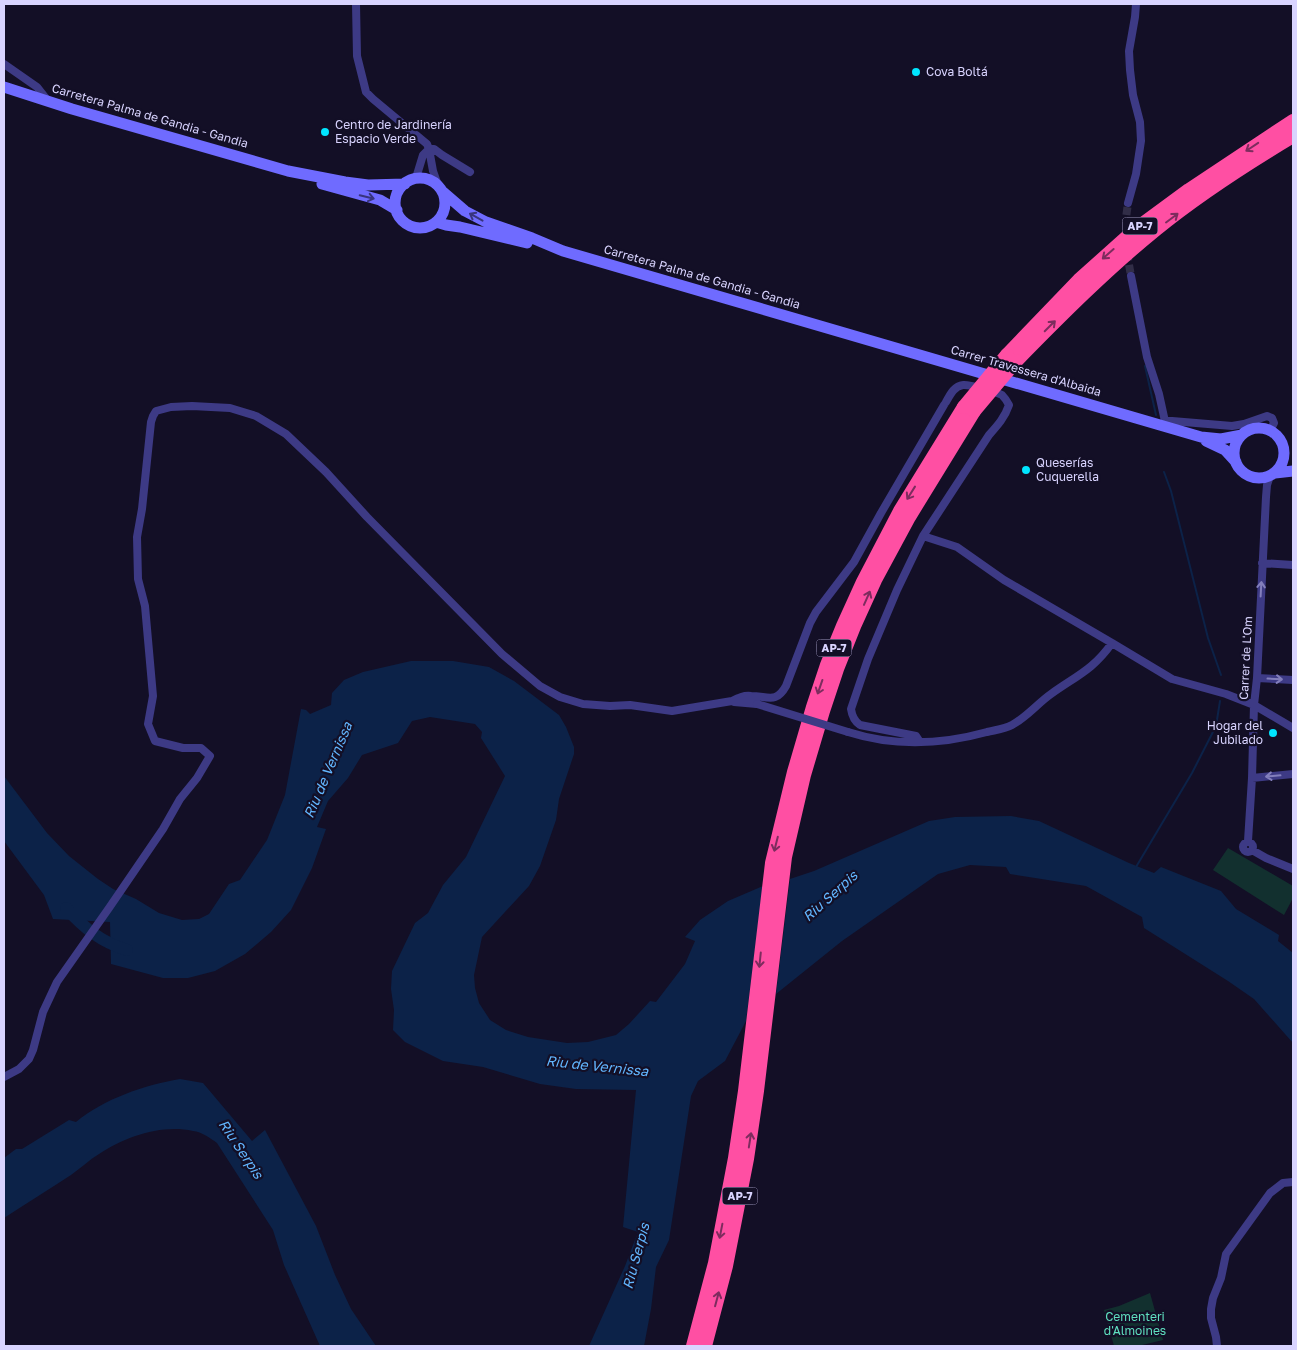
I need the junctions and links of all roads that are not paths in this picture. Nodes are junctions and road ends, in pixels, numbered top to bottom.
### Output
1 (356, 4) edge
2 (1136, 4) edge
3 (4, 64) edge
4 (4, 87) edge
5 (48, 101) junction
6 (1293, 121) edge
7 (1293, 136) edge
8 (426, 152) junction
9 (442, 155) junction
10 (431, 161) junction
11 (288, 171) junction
12 (470, 172) dead end
13 (416, 178) junction
14 (405, 184) junction
15 (440, 189) junction
16 (1128, 203) tunnel mouth
17 (397, 210) junction
18 (436, 222) junction
19 (554, 248) junction
20 (1131, 276) tunnel mouth
21 (842, 332) joint
22 (1012, 358) junction
23 (1165, 424) junction
24 (1270, 431) junction
25 (1242, 435) junction
26 (1201, 437) junction
27 (1283, 446) junction
28 (1293, 454) edge
29 (1236, 462) junction
30 (1293, 471) edge
31 (1273, 474) junction
32 (923, 536) junction
33 (1262, 564) junction
34 (1293, 565) edge
35 (1112, 643) junction
36 (1257, 678) junction
37 (1293, 680) edge
38 (732, 702) junction
39 (1254, 705) junction
40 (1293, 728) edge
41 (920, 742) junction
42 (1293, 774) edge
43 (1252, 778) junction
44 (1293, 869) edge
45 (757, 1044) junction
46 (4, 1077) edge
47 (1293, 1182) edge
48 (693, 1346) edge
49 (704, 1346) edge
50 (1217, 1346) edge

1 - 8 street
2 - 16 street
3 - 5 street
4 - 5 main road, Carretera Palma de Gandia - Gandia
5 - 11 main road, Carretera Palma de Gandia - Gandia
6 -> 22 highway, AP-7
22 -> 7 highway, AP-7
8 - 9 street
8 - 10 street
8 - 13 street
9 - 10 street
9 - 12 street
10 - 15 street
11 - 14 main road, Carretera Palma de Gandia - Gandia
11 -> 17 main road, Carretera Palma de Gandia - Gandia
13 - 14 main road
13 - 15 main road
14 - 17 main road
15 - 18 main road
19 -> 15 main road, Carretera Palma de Gandia - Gandia
17 - 18 main road
18 - 19 main road, Carretera Palma de Gandia - Gandia
19 - 21 main road, Carretera Palma de Gandia - Gandia
20 - 23 street
21 - 23 main road, Carrer Travessera d'Albaida
22 - 45 highway, AP-7, bridge
23 - 24 street
23 - 26 main road, Carrer Travessera d'Albaida
24 - 25 main road
24 - 27 main road
25 - 26 main road, Carrer Travessera d'Albaida
25 - 29 main road
26 - 29 main road, Carrer Travessera d'Albaida
27 - 28 main road
27 - 31 main road
29 - 31 main road
30 - 31 main road
31 - 33 street, Carrer de L'Om
32 - 35 street
32 - 38 street
32 - 41 street
33 - 34 street
36 -> 33 street, Carrer de L'Om
35 - 39 street
35 - 41 street
36 -> 37 street
36 - 39 street, Carrer de L'Om
38 - 41 street, bridge
38 - 46 street
39 - 40 street
39 - 43 street, Carrer de L'Om
42 -> 43 street
43 - 44 street, Carrer de L'Om
45 -> 48 highway, AP-7
49 -> 45 highway, AP-7
47 - 50 street

